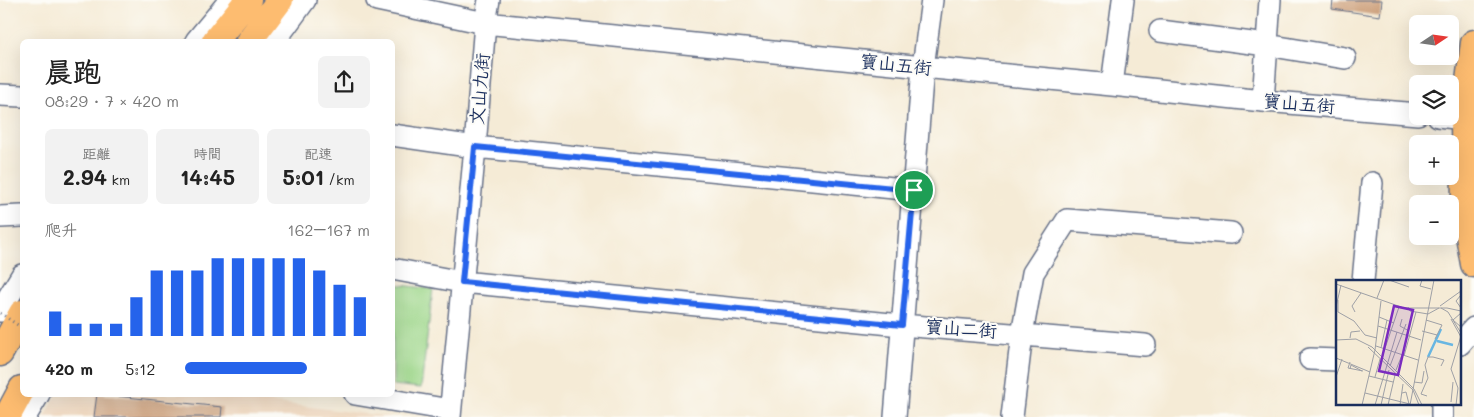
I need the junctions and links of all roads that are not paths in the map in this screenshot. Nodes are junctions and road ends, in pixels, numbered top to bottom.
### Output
1 (230, 0) edge
2 (248, 0) edge
3 (280, 0) edge
4 (305, 0) edge
5 (377, 0) edge
6 (489, 0) edge
7 (932, 0) edge
8 (1123, 0) edge
9 (1270, 0) edge
10 (485, 24) junction
11 (1160, 31) dead end
12 (198, 39) edge
13 (217, 39) edge
14 (251, 39) edge
15 (276, 39) edge
16 (1474, 43) edge
17 (1267, 45) junction
18 (1345, 58) dead end
19 (923, 67) junction
20 (1112, 85) junction
21 (0, 95) edge
22 (20, 96) edge
23 (1263, 101) junction
24 (1409, 113) edge
25 (1459, 118) edge
26 (1464, 118) junction
27 (395, 136) edge
28 (475, 147) junction
29 (1372, 183) dead end
30 (914, 190) junction
31 (20, 216) edge
32 (0, 217) edge
33 (1231, 233) dead end
34 (1474, 264) edge
35 (395, 270) edge
36 (20, 278) edge
37 (1363, 280) edge
38 (462, 282) junction
39 (0, 312) edge
40 (20, 317) edge
41 (902, 325) junction
42 (1474, 328) edge
43 (1022, 334) junction
44 (1462, 342) edge
45 (1146, 345) dead end
46 (0, 353) edge
47 (1310, 359) dead end
48 (1336, 360) edge
49 (20, 392) edge
50 (37, 397) edge
51 (371, 397) edge
52 (1442, 404) edge
53 (450, 413) edge
54 (6, 417) edge
55 (26, 417) edge
56 (894, 417) edge
57 (1012, 417) edge
58 (1442, 417) edge

1 - 12 street
2 - 13 main road
3 - 14 main road
4 - 15 street
5 - 10 street, 寶山五街
6 - 10 street, 文山九街
7 - 19 street
8 - 20 street
9 - 17 street
10 - 19 street, 寶山五街
10 - 28 street, 文山九街
11 - 17 street
16 - 26 main road
17 - 18 street
17 - 23 street
19 - 20 street, 寶山五街
19 - 30 street
20 - 23 street, 寶山五街
21 - 22 street
23 - 24 street, 寶山五街
25 - 26 street
26 - 34 main road
27 - 28 street
28 - 30 street
28 - 38 street, 文山九街
29 - 37 street
30 - 41 street
31 - 32 street
33 - 43 street, 寶山二街
35 - 38 street, 寶山二街
36 - 39 street
38 - 41 street, 寶山二街
38 - 53 street, 文山九街
40 - 46 main road
41 - 43 street, 寶山二街
41 - 56 street
42 - 44 street
43 - 45 street, 寶山二街
43 - 57 street, 寶山二街
47 - 48 street
49 - 54 main road
50 - 55 street
51 - 53 street
52 - 58 street

